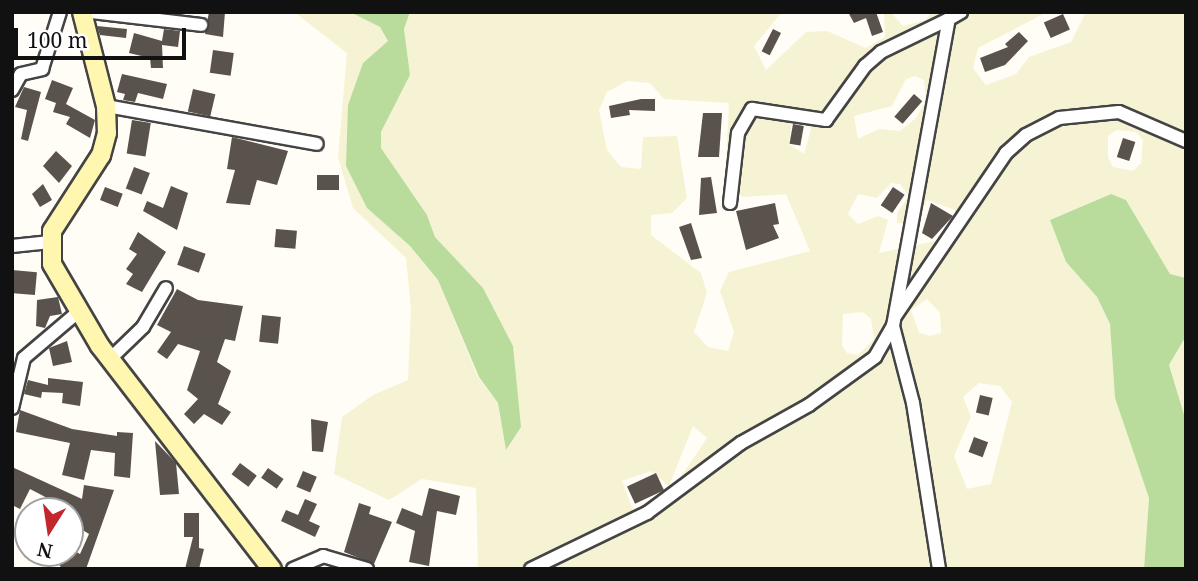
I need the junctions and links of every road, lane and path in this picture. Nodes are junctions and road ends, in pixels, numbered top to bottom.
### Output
1 (60, 12) edge
2 (82, 12) edge
3 (91, 12) edge
4 (961, 12) edge
5 (949, 19) junction
6 (201, 25) dead end
7 (12, 90) edge
8 (106, 106) junction
9 (1186, 141) edge
10 (317, 145) dead end
11 (730, 203) dead end
12 (48, 242) junction
13 (12, 246) edge
14 (166, 288) dead end
15 (78, 312) junction
16 (893, 322) junction
17 (111, 358) junction
18 (12, 408) edge
19 (272, 569) edge
20 (293, 569) edge
21 (367, 569) edge
22 (531, 569) edge
23 (939, 569) edge

1 - 7 street
2 - 8 street
3 - 6 street
4 - 5 street
5 - 11 street
5 - 16 street
8 - 10 street
8 - 12 street
9 - 16 street
12 - 13 street
12 - 15 street
14 - 17 street
15 - 17 street
15 - 18 street
16 - 22 street
16 - 23 street
17 - 19 street
20 - 21 street

